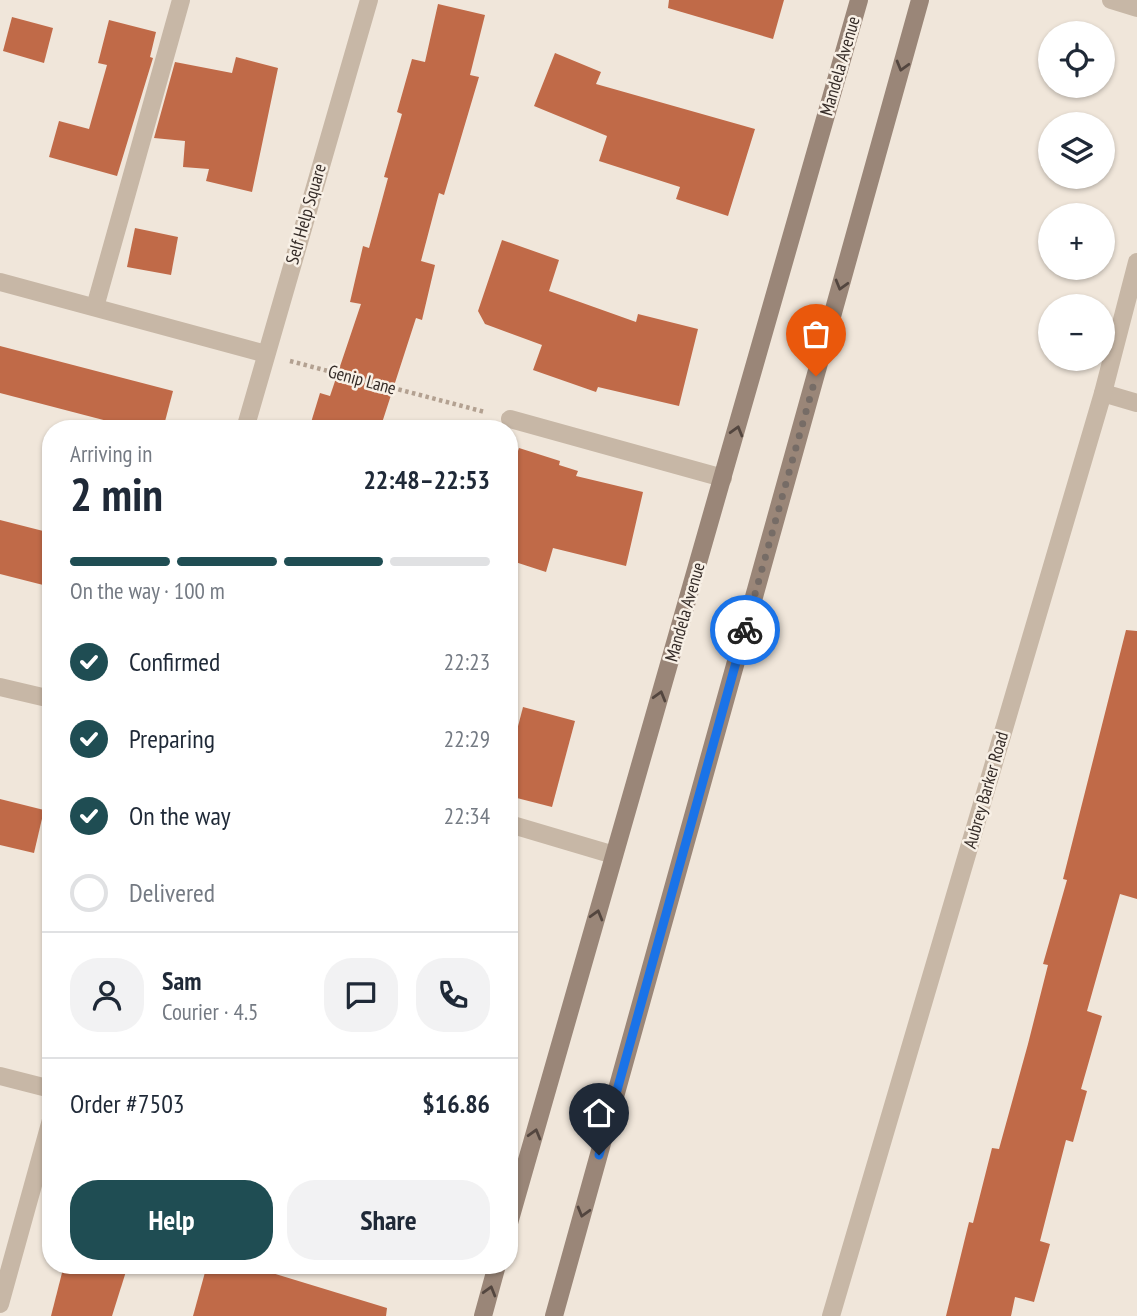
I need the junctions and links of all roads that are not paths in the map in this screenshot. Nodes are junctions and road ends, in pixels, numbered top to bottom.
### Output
1 (181, 0) edge
2 (369, 0) edge
3 (859, 0) edge
4 (920, 0) edge
5 (1111, 0) edge
6 (1137, 8) edge
7 (1137, 262) edge
8 (0, 282) edge
9 (94, 307) junction
10 (265, 354) junction
11 (1103, 393) junction
12 (1137, 403) edge
13 (510, 419) road end
14 (247, 420) edge
15 (514, 420) edge
16 (518, 421) edge
17 (723, 478) junction
18 (0, 687) edge
19 (42, 697) edge
20 (518, 827) edge
21 (614, 855) junction
22 (0, 1076) edge
23 (42, 1087) edge
24 (42, 1152) edge
25 (518, 1191) edge
26 (495, 1274) edge
27 (0, 1304) edge
28 (483, 1316) edge
29 (554, 1316) edge
30 (831, 1316) edge

1 - 9 street
2 - 10 street, Self Help Square
17 -> 3 main road, Mandela Avenue
4 -> 29 main road
5 - 6 street
7 - 11 street, Aubrey Barker Road
8 - 9 street
9 - 10 street
10 - 14 street, Self Help Square
11 - 12 street
11 - 30 street, Aubrey Barker Road
13 - 15 street
16 - 17 street
21 -> 17 main road, Mandela Avenue
18 - 19 street
20 - 21 street
25 -> 21 main road, Mandela Avenue
22 - 23 street
24 - 27 street
28 -> 26 main road

